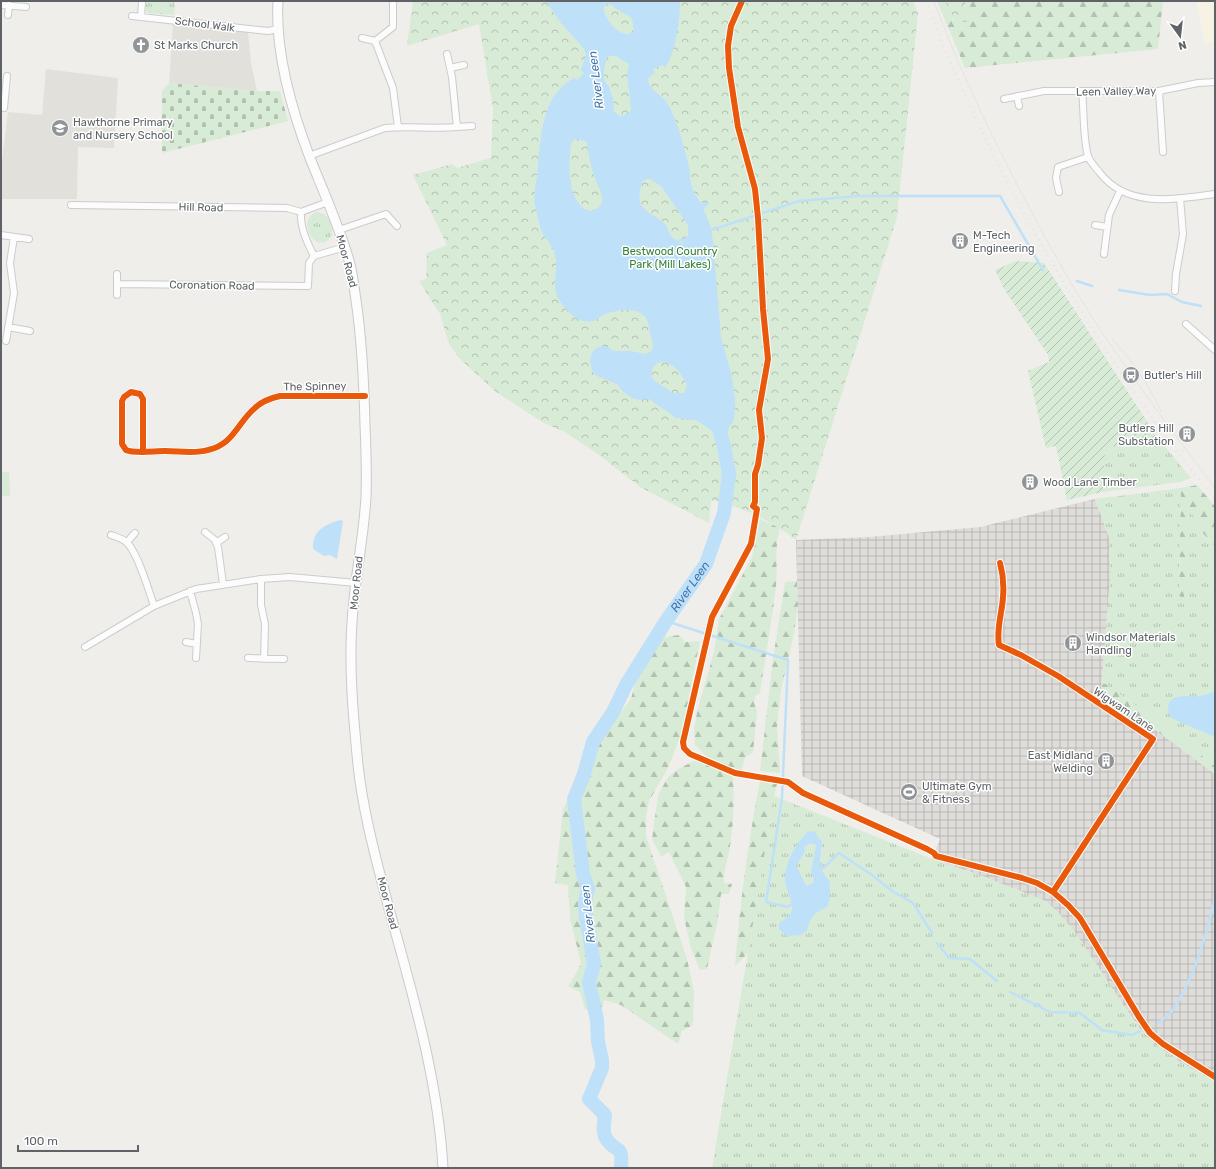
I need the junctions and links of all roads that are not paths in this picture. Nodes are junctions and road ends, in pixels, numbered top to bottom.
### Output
1 (142, 1) edge
2 (278, 1) edge
3 (393, 1) edge
4 (1, 5) edge
5 (9, 6) junction
6 (26, 7) dead end
7 (8, 15) dead end
8 (132, 16) dead end
9 (141, 17) junction
10 (277, 30) junction
11 (362, 38) dead end
12 (375, 41) junction
13 (447, 54) dead end
14 (464, 65) dead end
15 (450, 68) junction
16 (7, 76) dead end
17 (1215, 82) edge
18 (1082, 91) junction
19 (1159, 91) junction
20 (3, 92) edge
21 (1017, 96) junction
22 (1004, 98) dead end
23 (1019, 106) dead end
24 (4, 108) dead end
25 (472, 126) dead end
26 (398, 127) junction
27 (457, 127) junction
28 (1163, 152) dead end
29 (309, 156) junction
30 (1088, 157) junction
31 (1120, 191) junction
32 (1059, 192) dead end
33 (1215, 194) edge
34 (1180, 198) junction
35 (328, 202) junction
36 (72, 205) dead end
37 (302, 212) junction
38 (1095, 225) dead end
39 (397, 226) dead end
40 (1107, 227) junction
41 (339, 230) junction
42 (1, 235) edge
43 (14, 237) junction
44 (29, 239) dead end
45 (345, 247) junction
46 (1104, 254) dead end
47 (314, 256) junction
48 (117, 274) dead end
49 (117, 284) junction
50 (308, 286) junction
51 (315, 286) dead end
52 (1175, 290) dead end
53 (116, 295) dead end
54 (1186, 324) dead end
55 (8, 327) junction
56 (30, 331) dead end
57 (6, 341) dead end
58 (1214, 348) edge
59 (365, 396) junction
60 (143, 451) junction
61 (205, 532) dead end
62 (135, 533) dead end
63 (111, 535) dead end
64 (225, 537) dead end
65 (127, 542) junction
66 (216, 543) junction
67 (1000, 563) dead end
68 (261, 579) junction
69 (356, 583) junction
70 (223, 584) junction
71 (190, 591) junction
72 (154, 606) junction
73 (186, 642) dead end
74 (197, 644) junction
75 (85, 647) dead end
76 (196, 658) dead end
77 (248, 658) dead end
78 (264, 659) junction
79 (284, 659) dead end
80 (936, 856) dead end
81 (1053, 892) junction
82 (1215, 1076) edge
83 (443, 1168) edge

1 - 9 street
2 - 10 main road, Moor Road
3 - 12 street
4 - 5 street
5 - 6 street
5 - 7 street
8 - 9 street, School Walk
9 - 10 street, School Walk
10 - 29 main road, Moor Road
11 - 12 street
12 - 26 street
13 - 15 street
14 - 15 street
15 - 27 street
16 - 20 street
17 - 19 street, Leen Valley Way
18 - 19 street, Leen Valley Way
18 - 21 street, Leen Valley Way
18 - 30 street
19 - 28 street
20 - 24 street
21 - 22 street, Leen Valley Way
21 - 23 street
25 - 27 street
26 - 27 street
26 - 29 street
29 - 35 main road, Moor Road
30 - 31 street
30 - 32 street
31 - 34 street
31 - 40 street
33 - 34 street
34 - 52 street
35 - 37 street
35 - 41 main road, Moor Road
36 - 37 street, Hill Road
37 - 47 street
38 - 40 street
39 - 41 street
40 - 46 street
41 - 45 main road, Moor Road
42 - 43 street
43 - 44 street
43 - 55 street
45 - 47 street
45 - 59 main road, Moor Road
47 - 50 street
48 - 49 street
49 - 50 street, Coronation Road
49 - 53 street
50 - 51 street, Coronation Road
54 - 58 street
55 - 56 street
55 - 57 street
59 - 60 street, The Spinney
59 - 69 main road, Moor Road
60 - 60 street, The Spinney
61 - 66 street
62 - 65 street
63 - 65 street
64 - 66 street
65 - 72 street
66 - 70 street
67 - 81 street, Wigwam Lane
68 - 69 street
68 - 70 street
68 - 78 street
69 - 83 main road, Moor Road
70 - 71 street
71 - 72 street
71 - 74 street
72 - 75 street
73 - 74 street
74 - 76 street
77 - 78 street
78 - 79 street
80 - 81 street
81 - 82 street

